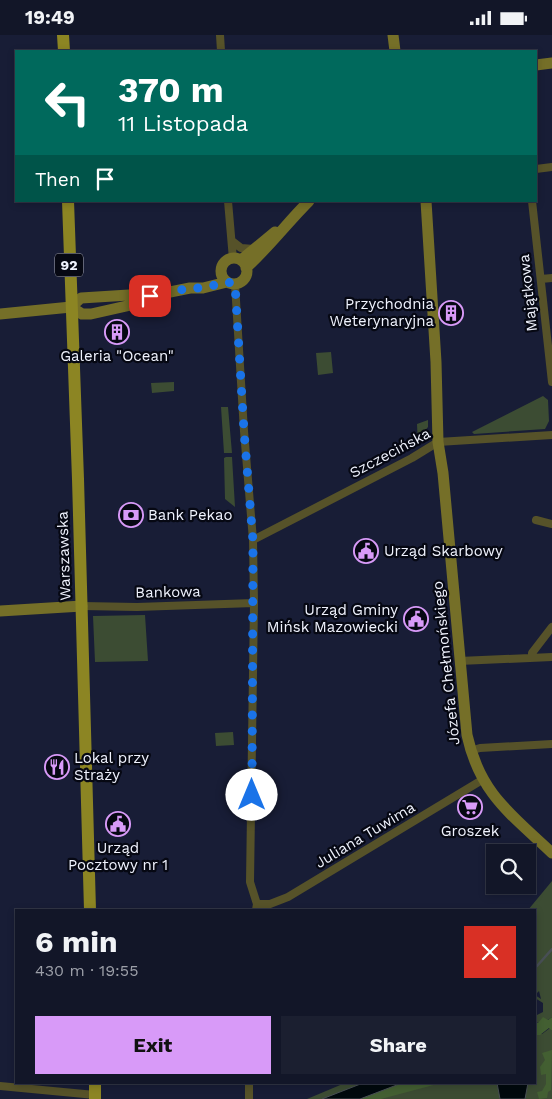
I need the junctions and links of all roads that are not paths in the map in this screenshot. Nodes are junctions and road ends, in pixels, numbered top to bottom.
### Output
1 (63, 35) edge
2 (220, 35) edge
3 (393, 36) edge
4 (64, 50) edge
5 (221, 50) edge
6 (397, 50) edge
7 (552, 63) edge
8 (537, 65) edge
9 (552, 167) edge
10 (537, 169) edge
11 (68, 202) edge
12 (228, 202) edge
13 (308, 202) edge
14 (426, 202) edge
15 (532, 202) edge
16 (288, 222) junction
17 (232, 241) junction
18 (254, 249) junction
19 (240, 262) junction
20 (222, 269) junction
21 (552, 278) edge
22 (541, 279) junction
23 (231, 283) junction
24 (190, 288) junction
25 (140, 298) junction
26 (71, 307) junction
27 (0, 315) edge
28 (552, 381) edge
29 (552, 435) edge
30 (438, 442) junction
31 (536, 520) dead end
32 (552, 524) edge
33 (253, 541) junction
34 (254, 603) junction
35 (82, 606) junction
36 (0, 611) edge
37 (552, 627) edge
38 (552, 657) edge
39 (532, 658) junction
40 (459, 661) junction
41 (552, 744) edge
42 (470, 751) junction
43 (482, 780) junction
44 (552, 853) edge
45 (256, 907) edge
46 (90, 909) edge
47 (249, 1084) edge
48 (0, 1086) edge
49 (95, 1092) edge
50 (249, 1099) edge

1 - 4 main road
2 - 5 street
3 - 6 street
7 - 8 street
9 - 10 street
11 - 26 main road, Warszawska / 92
12 - 17 street
13 - 16 street
14 - 30 street, Józefa Chełmońskiego
15 - 22 street, Majątkowa
16 - 18 street
16 - 19 street
17 - 18 street
17 - 19 street
18 - 19 street
19 - 20 street
19 - 23 street
20 - 23 street
20 - 24 street
21 - 22 street
22 - 28 street, Majątkowa
23 - 24 street
23 - 33 street
24 - 25 street
25 - 26 street
25 - 26 street
26 - 27 street
26 - 35 main road, Warszawska / 92
29 - 30 street, Szczecińska
30 - 33 street, Szczecińska
30 - 40 street, Józefa Chełmońskiego
31 - 32 street
33 - 34 street
34 - 35 street, Bankowa
34 - 45 street
35 - 36 street
35 - 46 main road, Warszawska / 92
37 - 39 street
38 - 39 street
39 - 40 street
40 - 42 street, Józefa Chełmońskiego
41 - 42 street
42 - 43 street, Józefa Chełmońskiego
43 - 44 street, Józefa Chełmońskiego
43 - 45 street, Juliana Tuwima
47 - 50 street
48 - 49 street

